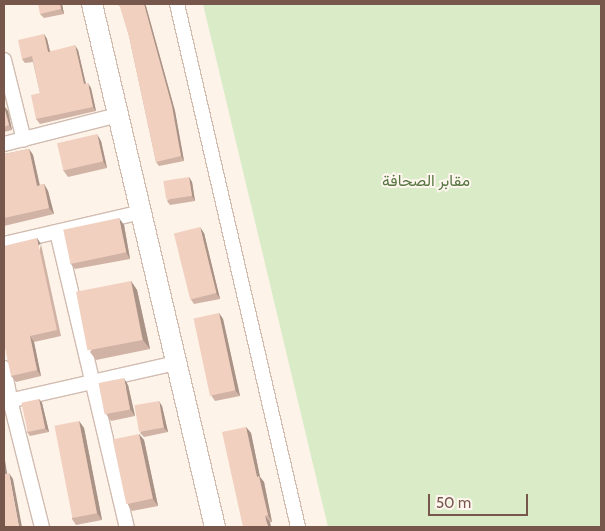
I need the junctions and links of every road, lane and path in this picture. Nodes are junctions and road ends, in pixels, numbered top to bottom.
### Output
1 (92, 4) edge
2 (178, 4) edge
3 (4, 60) edge
4 (118, 115) junction
5 (24, 140) junction
6 (4, 144) edge
7 (141, 212) junction
8 (57, 232) junction
9 (4, 244) edge
10 (176, 363) junction
11 (4, 368) edge
12 (94, 381) junction
13 (7, 401) edge
14 (42, 527) edge
15 (127, 527) edge
16 (215, 527) edge
17 (298, 527) edge

1 - 4 street
2 - 17 street
3 - 5 street
4 - 5 street
4 - 7 street
5 - 6 street
7 - 8 street
7 - 10 street
8 - 9 street
8 - 12 street
10 - 12 street
10 - 16 street
11 - 13 street
12 - 13 street
12 - 15 street
13 - 14 street

